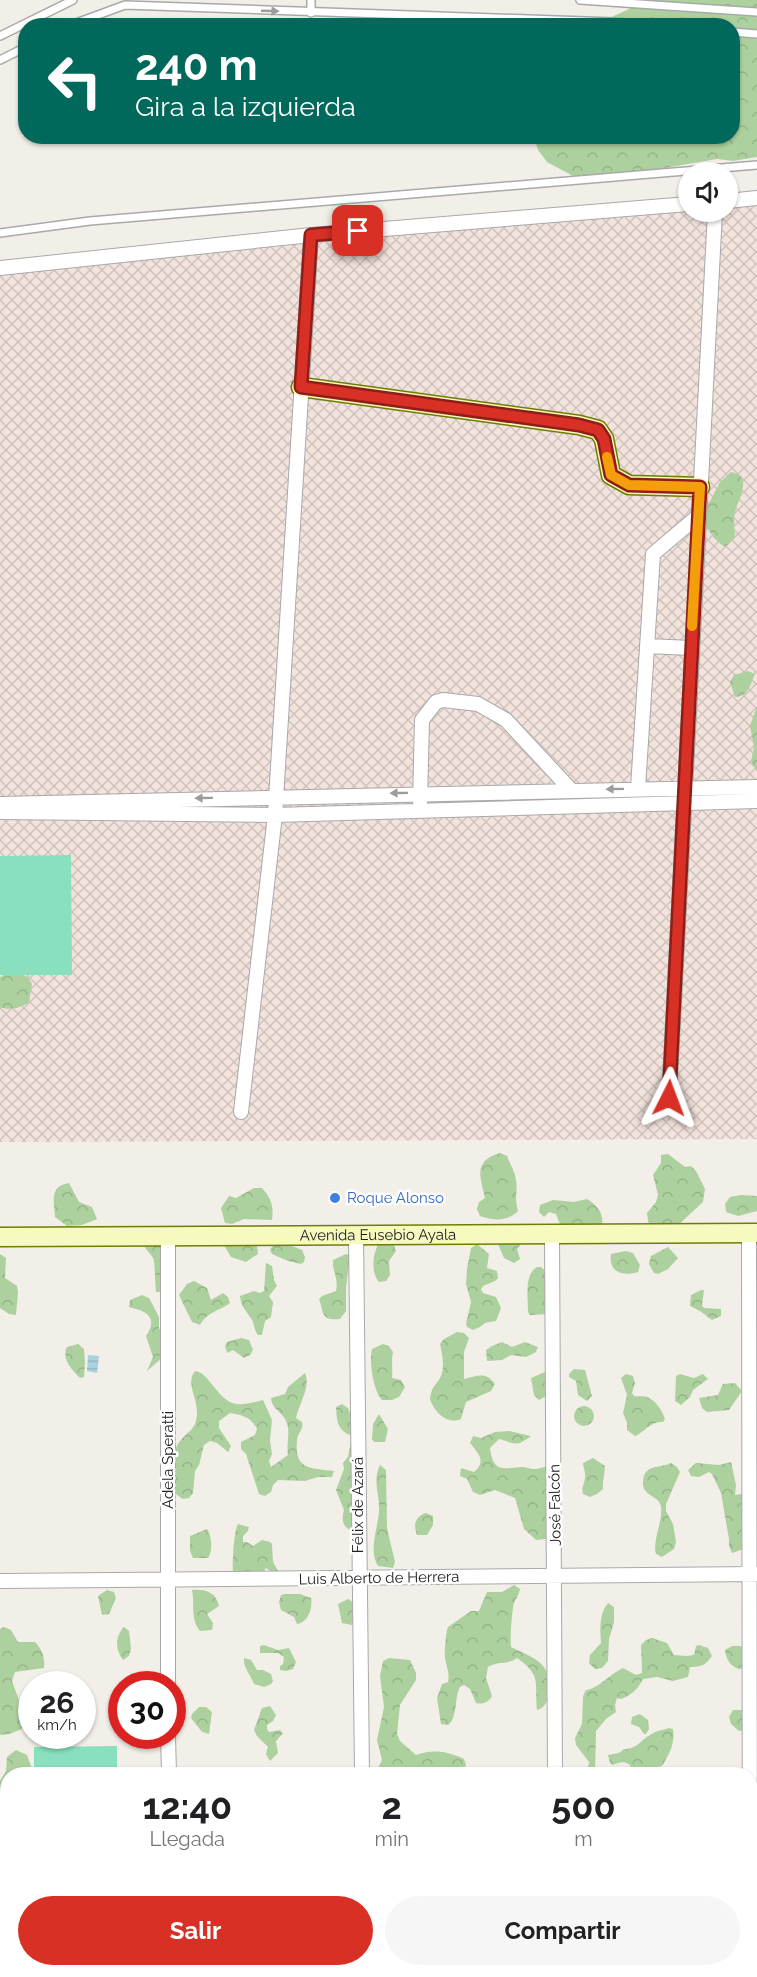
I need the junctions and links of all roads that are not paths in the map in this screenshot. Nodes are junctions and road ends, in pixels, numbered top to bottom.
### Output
1 (73, 0) edge
2 (312, 0) edge
3 (580, 0) edge
4 (125, 3) edge
5 (757, 12) edge
6 (311, 13) junction
7 (36, 18) edge
8 (88, 18) edge
9 (479, 18) edge
10 (18, 27) edge
11 (740, 33) edge
12 (757, 34) edge
13 (0, 36) edge
14 (18, 51) edge
15 (0, 60) edge
16 (757, 165) edge
17 (757, 198) edge
18 (738, 200) edge
19 (678, 205) edge
20 (714, 222) edge
21 (0, 233) edge
22 (311, 235) junction
23 (0, 268) edge
24 (301, 387) junction
25 (700, 487) junction
26 (698, 516) junction
27 (647, 646) junction
28 (691, 648) junction
29 (757, 787) edge
30 (638, 788) junction
31 (571, 790) junction
32 (420, 793) junction
33 (683, 795) junction
34 (276, 796) junction
35 (757, 801) edge
36 (0, 804) edge
37 (419, 810) junction
38 (0, 813) edge
39 (274, 815) junction
40 (669, 1098) dead end
41 (241, 1112) dead end
42 (753, 1233) edge
43 (356, 1235) junction
44 (552, 1235) junction
45 (168, 1236) junction
46 (0, 1237) edge
47 (754, 1574) edge
48 (555, 1576) junction
49 (359, 1578) junction
50 (167, 1580) junction
51 (0, 1581) edge
52 (168, 1671) edge
53 (168, 1749) edge
54 (169, 1767) edge
55 (362, 1767) edge
56 (555, 1767) edge
57 (752, 1767) edge

1 - 7 lane
2 - 6 lane
3 - 5 lane
4 -> 6 lane
4 - 8 lane
6 - 9 lane
10 - 13 lane
11 - 12 lane
14 - 15 lane
16 - 21 lane
17 - 18 street
19 - 22 street
20 - 25 street
22 - 23 street
22 - 24 street
24 - 25 street
24 - 34 street
25 - 26 street
26 - 27 street
26 - 28 street
27 - 28 street
27 - 30 street
28 - 33 street
29 - 33 street
30 -> 31 street
30 - 33 street
31 - 32 street
31 - 32 street
32 -> 34 street
32 - 37 street
33 - 35 street
33 - 37 street
33 - 40 street
34 -> 36 street
34 - 39 street
37 - 39 street
38 - 39 street
39 - 41 street
42 - 44 street, Avenida Eusebio Ayala
42 - 47 street
43 - 44 street, Avenida Eusebio Ayala
43 - 45 street, Avenida Eusebio Ayala
43 - 49 street, Félix de Azará
44 - 48 street, José Falcón
45 - 46 street, Avenida Eusebio Ayala
45 - 50 street, Adela Speratti
47 - 48 street, Luis Alberto de Herrera
47 - 57 street
48 - 49 street, Luis Alberto de Herrera
48 - 56 street, José Falcón
49 - 50 street, Luis Alberto de Herrera
49 - 55 street, Félix de Azará
50 - 51 street, Luis Alberto de Herrera
50 - 52 street, Adela Speratti
53 - 54 street

